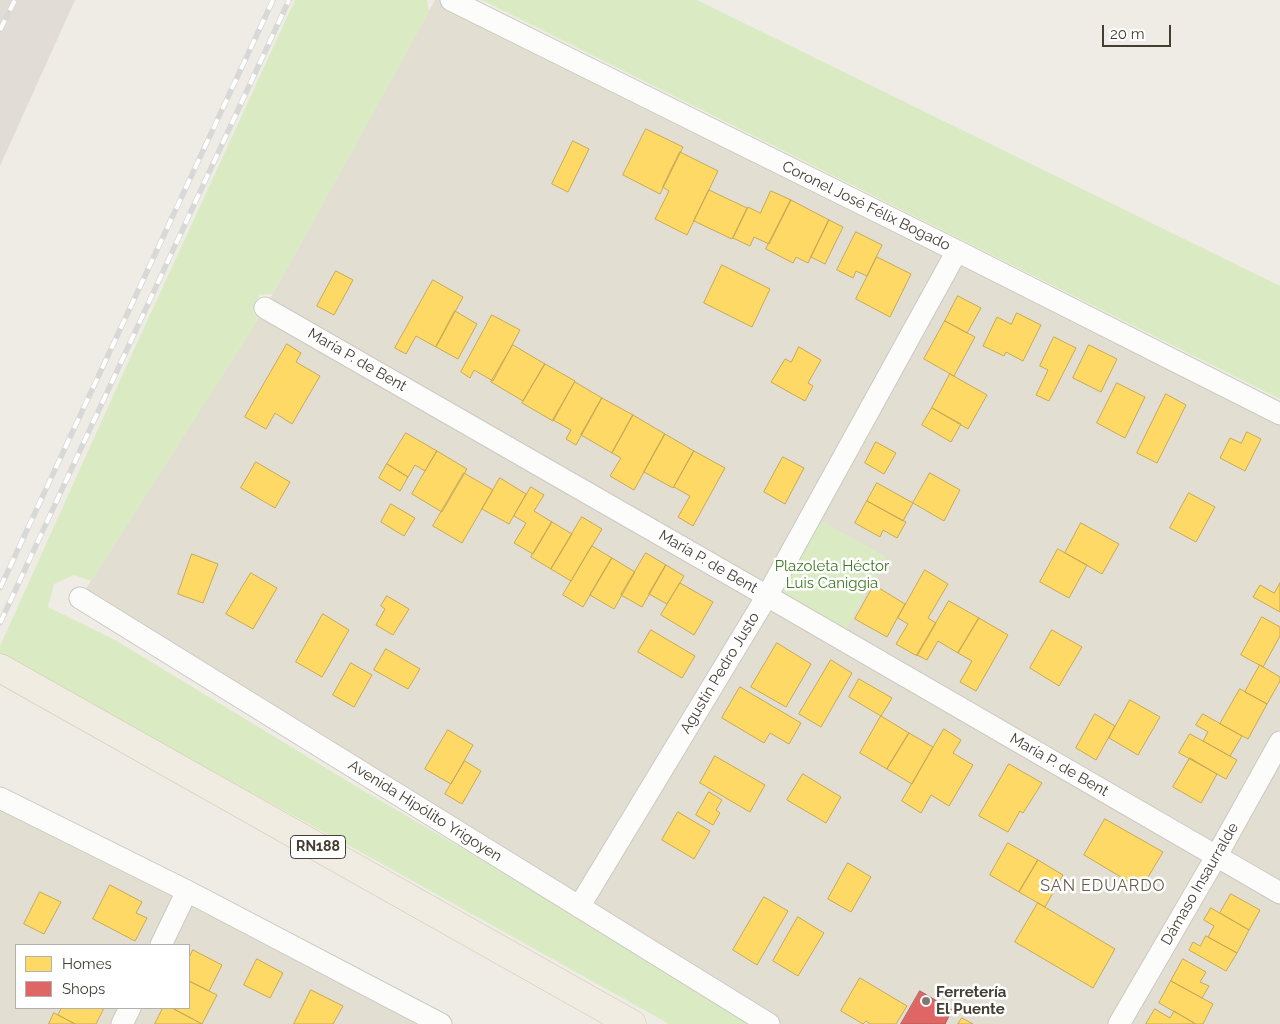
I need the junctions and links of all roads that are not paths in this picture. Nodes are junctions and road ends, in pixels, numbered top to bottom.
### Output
1 (451, 0) edge
2 (957, 251) junction
3 (265, 308) dead end
4 (1280, 414) edge
5 (767, 596) junction
6 (80, 598) dead end
7 (2, 669) edge
8 (1280, 742) edge
9 (0, 798) edge
10 (1216, 857) junction
11 (187, 892) junction
12 (1280, 893) edge
13 (579, 906) junction
14 (161, 944) edge
15 (130, 1009) edge
16 (122, 1024) edge
17 (441, 1024) edge
18 (632, 1024) edge
19 (769, 1024) edge
20 (1119, 1024) edge

1 - 2 street, Coronel José Félix Bogado
2 - 4 street, Coronel José Félix Bogado
2 - 5 street, Agustín Pedro Justo
3 - 5 street, María P. de Bent
5 - 10 street, María P. de Bent
5 - 13 street, Agustín Pedro Justo
6 - 13 street, Avenida Hipólito Yrigoyen
7 - 18 main road, RN188
8 - 10 street, Dámaso Insaurralde
9 - 11 street
10 - 12 street, María P. de Bent
10 - 20 street, Dámaso Insaurralde
11 - 14 street
11 - 17 street
13 - 19 street, Avenida Hipólito Yrigoyen
15 - 16 street

